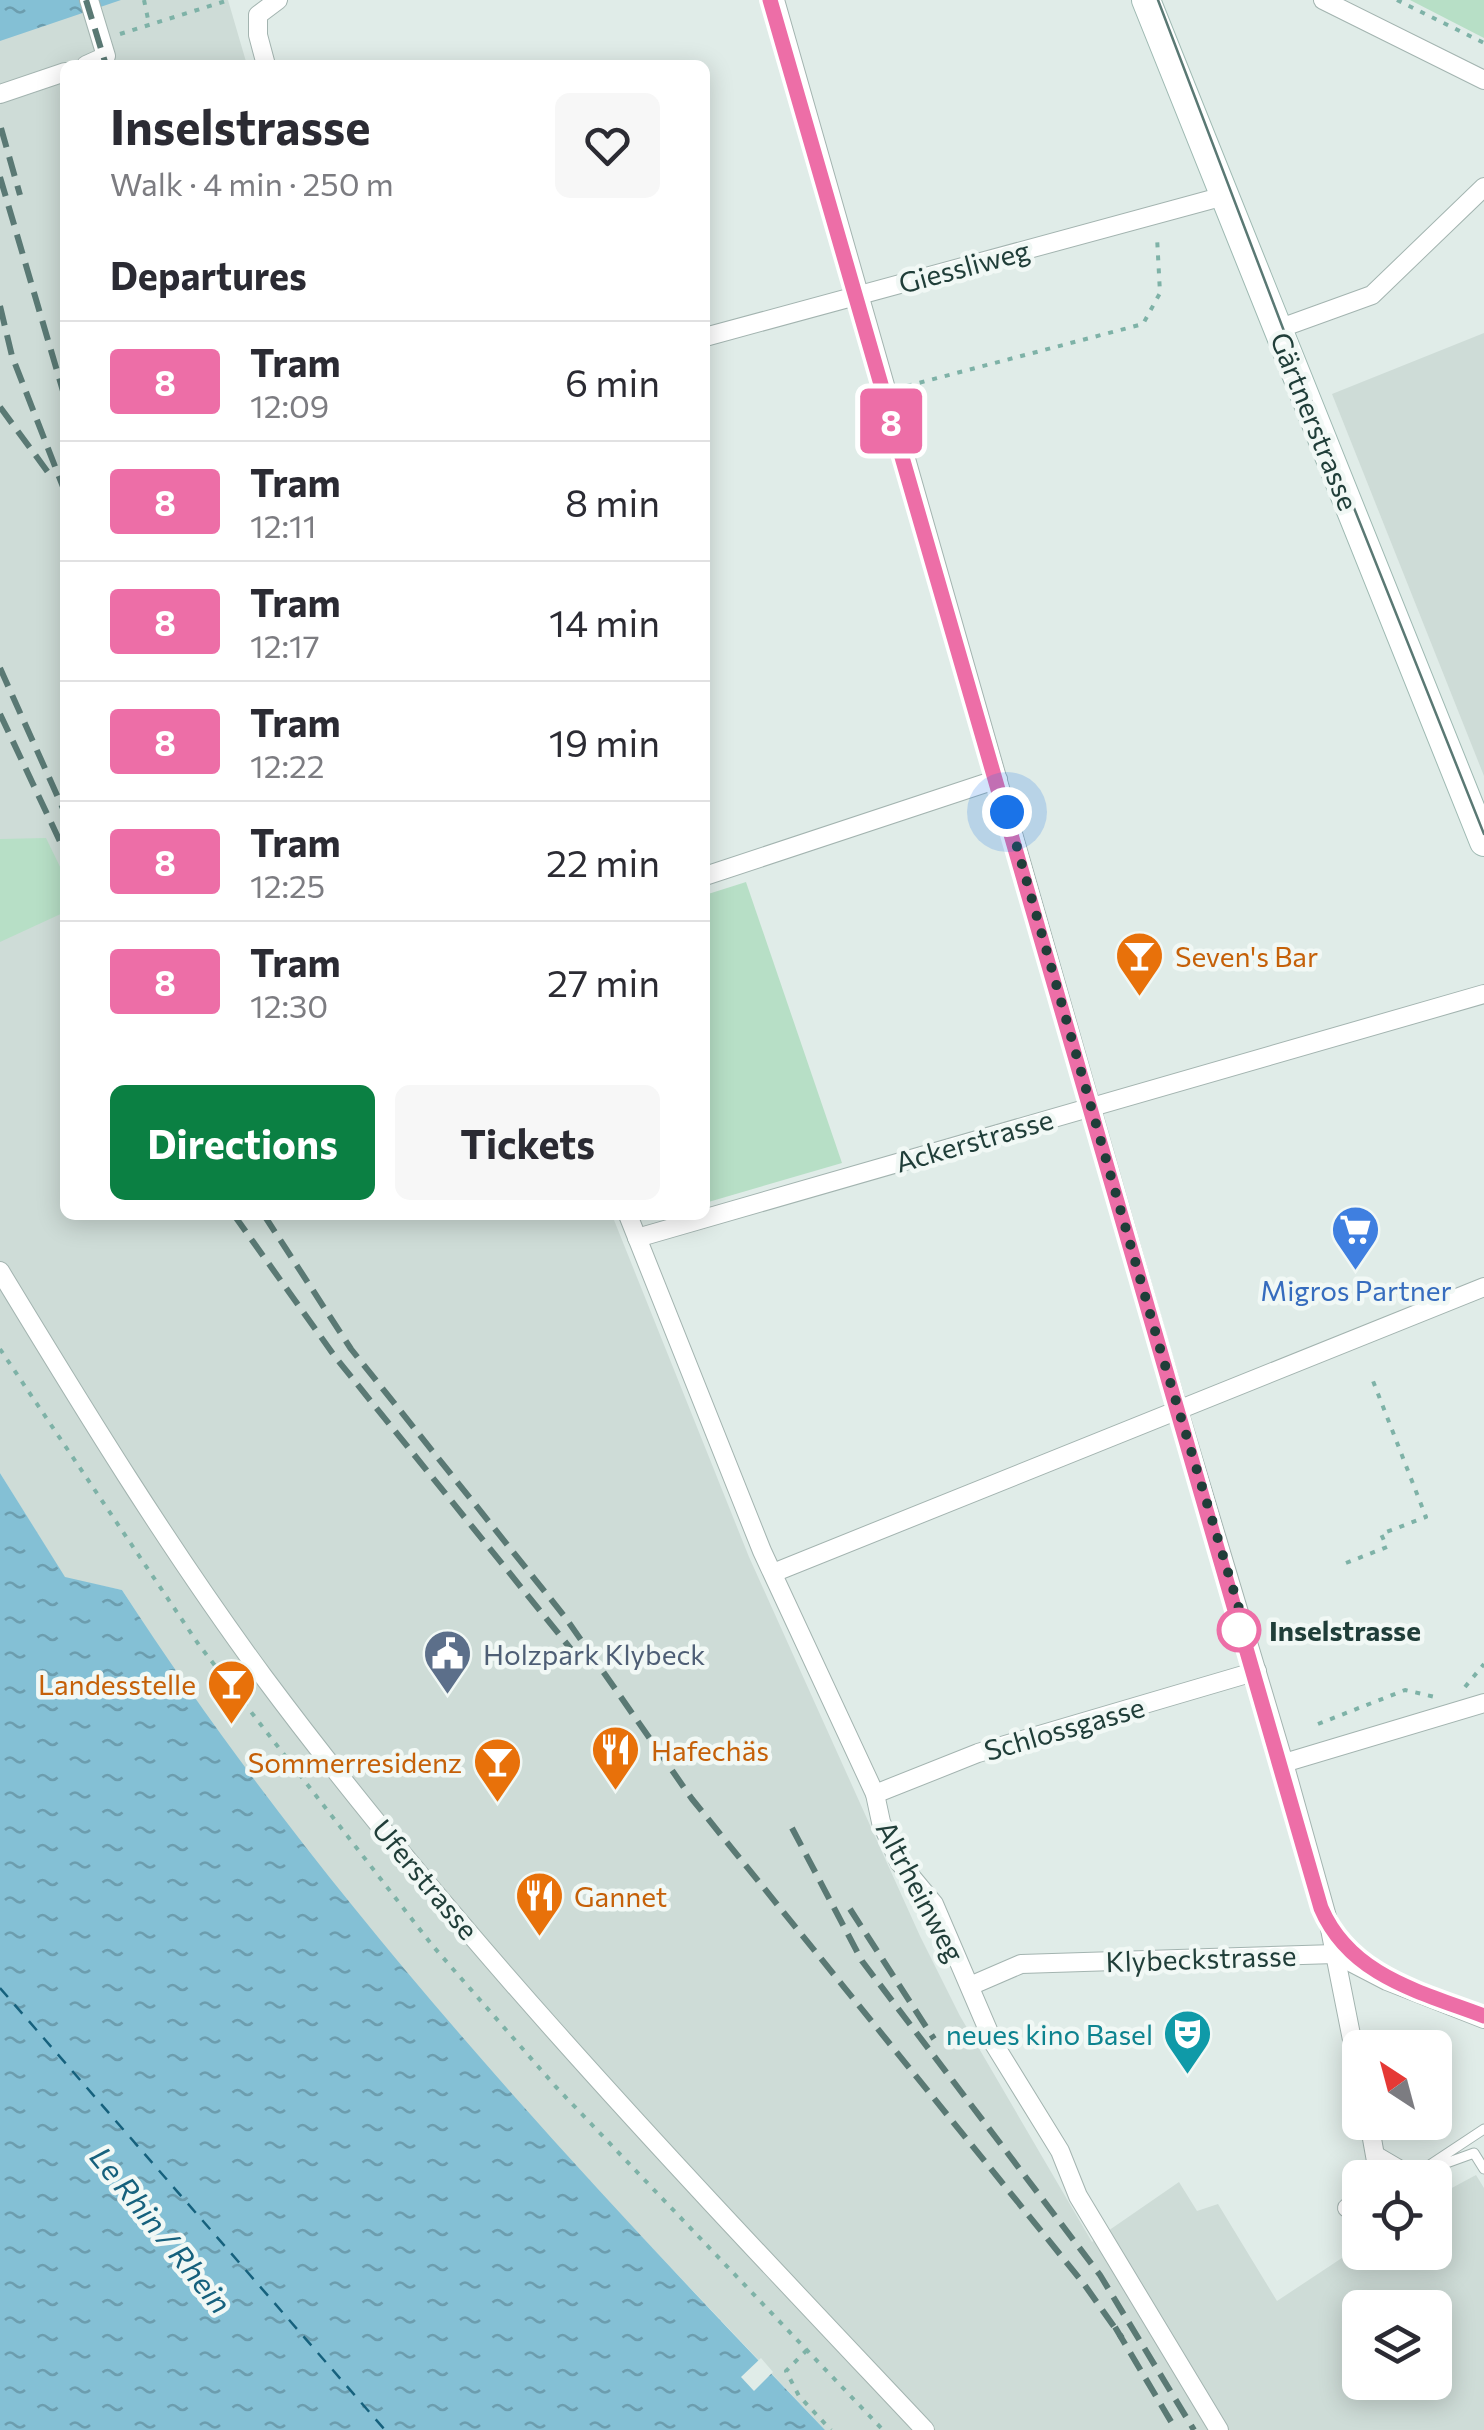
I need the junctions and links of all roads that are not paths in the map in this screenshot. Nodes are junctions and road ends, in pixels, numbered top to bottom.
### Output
1 (88, 0) edge
2 (278, 0) edge
3 (775, 0) edge
4 (1146, 0) edge
5 (1324, 0) edge
6 (97, 60) edge
7 (265, 60) edge
8 (60, 74) edge
9 (1484, 80) edge
10 (0, 94) edge
11 (1484, 187) edge
12 (1224, 196) junction
13 (856, 294) junction
14 (1278, 329) junction
15 (710, 337) edge
16 (998, 779) junction
17 (1484, 842) edge
18 (710, 874) edge
19 (1484, 994) edge
20 (1091, 1106) junction
21 (710, 1217) edge
22 (630, 1220) edge
23 (699, 1220) edge
24 (637, 1238) junction
25 (0, 1271) edge
26 (1484, 1287) edge
27 (1180, 1410) junction
28 (773, 1573) junction
29 (1257, 1671) junction
30 (1484, 1703) edge
31 (1284, 1762) junction
32 (875, 1794) junction
33 (1336, 1954) junction
34 (970, 1986) junction
35 (1484, 2019) edge
36 (1350, 2030) edge
37 (1484, 2129) edge
38 (1372, 2140) edge
39 (1374, 2150) junction
40 (1376, 2160) edge
41 (1392, 2160) edge
42 (1437, 2160) edge
43 (1452, 2161) edge
44 (1484, 2168) edge
45 (925, 2430) edge
46 (1219, 2430) edge

1 - 6 street
2 - 7 street
3 - 13 street
4 - 12 street, Gärtnerstrasse
5 - 9 street
8 - 10 street
11 - 14 street
12 - 13 street, Giessliweg
12 - 14 street, Gärtnerstrasse
13 - 15 street, Giessliweg
13 - 16 street
14 - 17 street, Gärtnerstrasse
16 - 18 street
16 - 20 street
19 - 20 street, Ackerstrasse
20 - 21 street, Ackerstrasse
20 - 27 street
22 - 24 street, Altrheinweg
23 - 24 street, Ackerstrasse
24 - 28 street, Altrheinweg
25 - 45 street, Uferstrasse
26 - 27 street
27 - 28 street
27 - 29 street
28 - 32 street, Altrheinweg
29 - 31 street
29 - 32 street, Schlossgasse
30 - 31 street
31 - 33 street
32 - 34 street, Altrheinweg
33 - 34 street, Klybeckstrasse
33 - 35 street, Klybeckstrasse
33 - 36 street
34 - 46 street, Altrheinweg
37 - 42 lane
38 - 39 street
39 - 40 street
39 - 41 lane
43 - 44 lane

